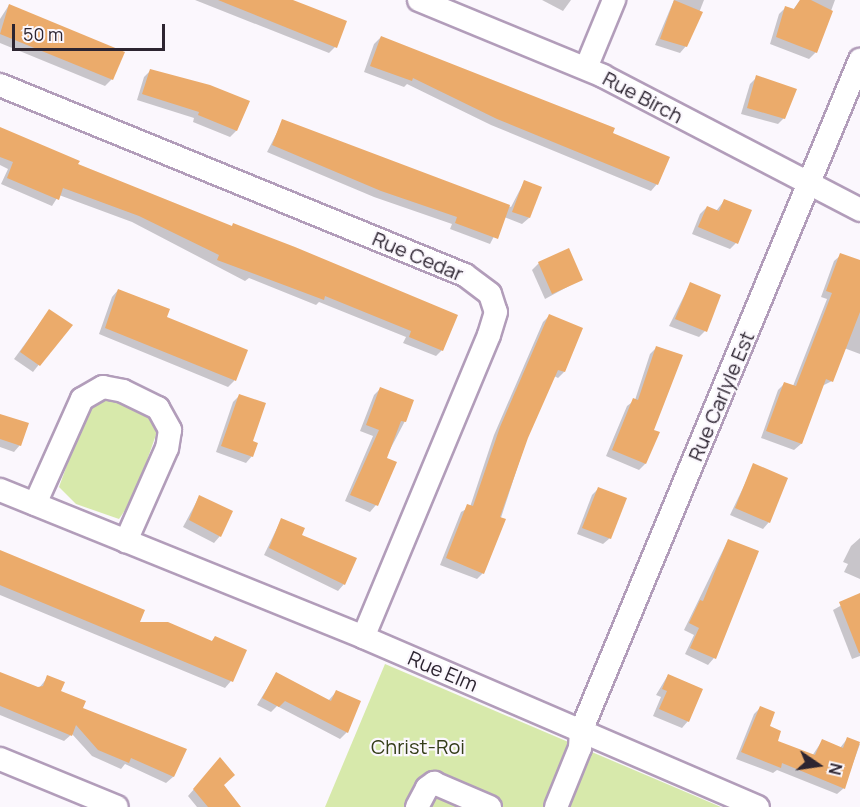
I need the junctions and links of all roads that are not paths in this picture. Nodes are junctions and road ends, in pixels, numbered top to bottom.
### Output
1 (419, 0) edge
2 (614, 0) edge
3 (860, 60) edge
4 (586, 68) junction
5 (0, 85) edge
6 (808, 185) junction
7 (860, 210) edge
8 (0, 490) edge
9 (35, 504) junction
10 (126, 541) junction
11 (363, 637) junction
12 (581, 731) junction
13 (0, 759) edge
14 (117, 807) edge
15 (417, 807) edge
16 (490, 807) edge
17 (556, 807) edge
18 (758, 807) edge

1 - 4 street, Rue Birch
2 - 4 street
3 - 6 street, Rue Carlyle Est
4 - 6 street, Rue Birch
5 - 11 street, Rue Cedar
6 - 7 street, Rue Birch
6 - 12 street, Rue Carlyle Est
8 - 9 street, Rue Elm
9 - 10 street, Rue Elm
9 - 10 street
10 - 11 street, Rue Elm
11 - 12 street, Rue Elm
12 - 17 street, Rue Carlyle Est
12 - 18 street, Rue Elm
13 - 14 street
15 - 16 street

